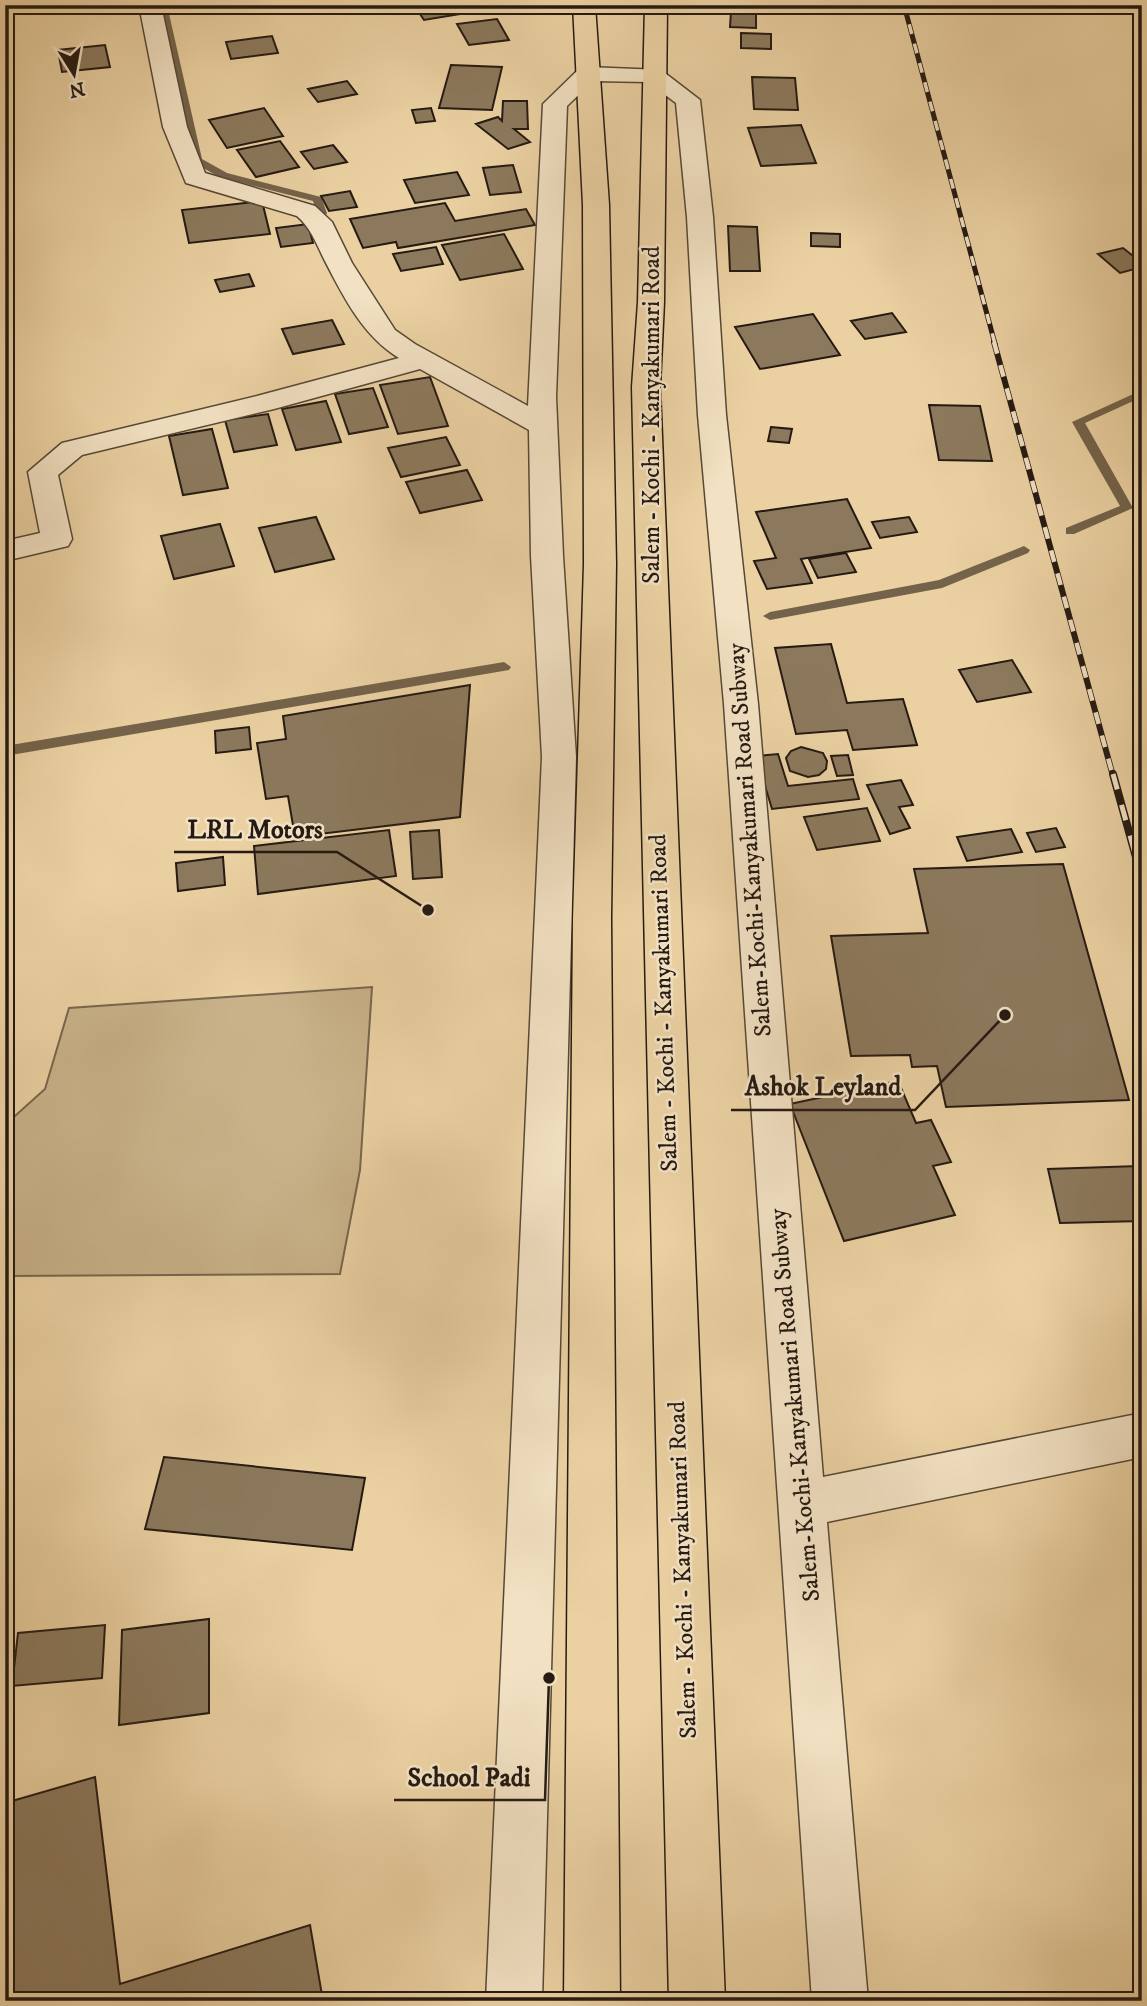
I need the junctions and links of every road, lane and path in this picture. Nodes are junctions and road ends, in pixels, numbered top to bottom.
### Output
1 (150, 5) edge
2 (584, 5) edge
3 (656, 5) edge
4 (587, 74) junction
5 (653, 75) junction
6 (423, 360) junction
7 (543, 426) junction
8 (5, 551) edge
9 (1142, 1435) edge
10 (804, 1504) junction
11 (514, 2001) edge
12 (592, 2001) edge
13 (697, 2001) edge
14 (840, 2001) edge

1 - 6 street
2 - 4 highway
3 - 5 highway, Salem - Kochi - Kanyakumari Road
4 - 5 street
4 - 7 street
4 - 12 highway
5 - 10 street, Salem-Kochi-Kanyakumari Road Subway
5 - 13 highway, Salem - Kochi - Kanyakumari Road
6 - 7 street
6 - 8 street
7 - 11 street
9 - 10 street
10 - 14 street, Salem-Kochi-Kanyakumari Road Subway

